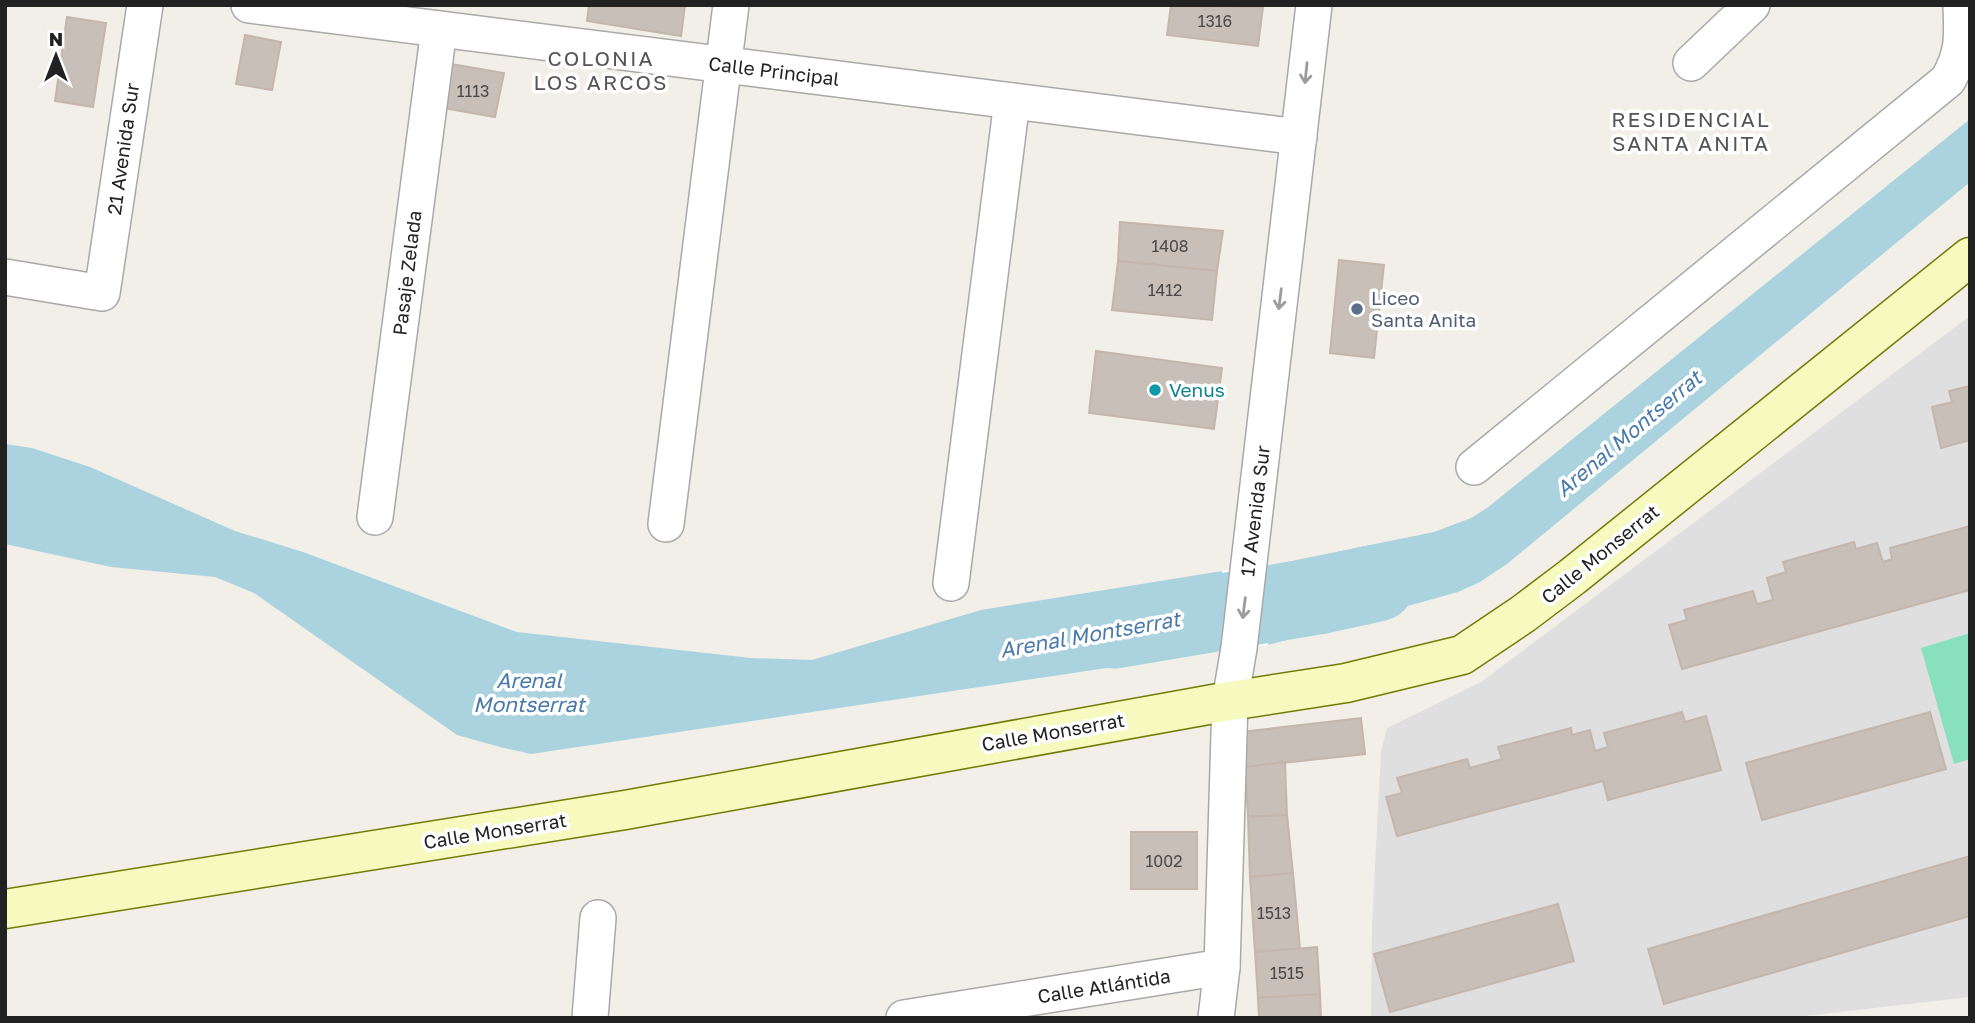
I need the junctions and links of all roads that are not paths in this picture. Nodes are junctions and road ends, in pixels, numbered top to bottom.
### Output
1 (145, 5) edge
2 (249, 5) edge
3 (731, 5) edge
4 (1314, 5) edge
5 (1752, 5) edge
6 (1961, 5) edge
7 (439, 29) junction
8 (1690, 63) dead end
9 (724, 64) junction
10 (1013, 100) junction
11 (1299, 136) junction
12 (1970, 257) edge
13 (5, 277) edge
14 (1474, 467) dead end
15 (375, 517) dead end
16 (666, 524) dead end
17 (951, 583) dead end
18 (1230, 701) junction
19 (5, 909) edge
20 (598, 918) dead end
21 (1222, 967) junction
22 (590, 1018) edge
23 (904, 1018) edge
24 (1216, 1018) edge

1 - 13 street, 21 Avenida Sur
2 - 7 street, Calle Principal
3 - 9 street
4 -> 11 street, 17 Avenida Sur
5 - 8 street
6 - 14 street
7 - 9 street, Calle Principal
7 - 15 street, Pasaje Zelada
9 - 10 street, Calle Principal
9 - 16 street
10 - 11 street, Calle Principal
10 - 17 street
11 -> 18 street, 17 Avenida Sur
12 - 18 street, Calle Monserrat
18 - 19 street, Calle Monserrat
18 - 21 street, 17 Avenida Sur
20 - 22 street
21 - 23 street, Calle Atlántida
21 - 24 street, 17 Avenida Sur

